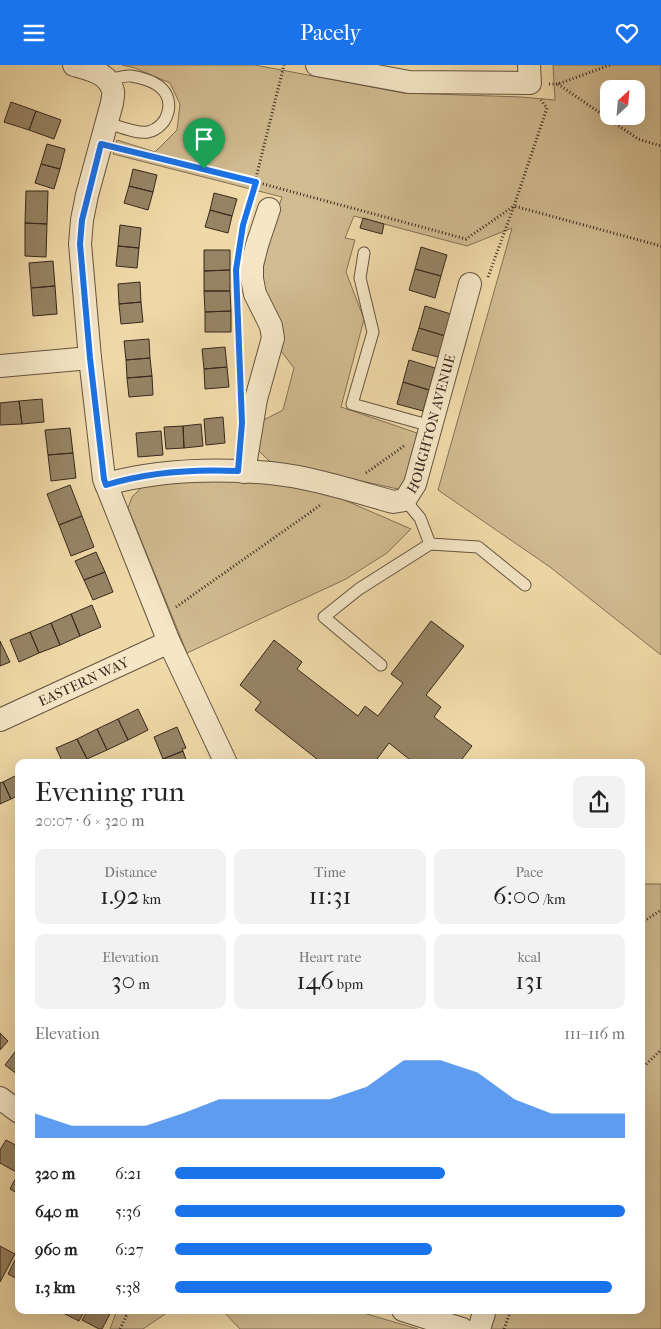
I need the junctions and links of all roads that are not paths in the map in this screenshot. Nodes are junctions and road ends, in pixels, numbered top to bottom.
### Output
1 (74, 65) edge
2 (317, 65) edge
3 (529, 74) edge
4 (108, 80) junction
5 (107, 123) junction
6 (260, 204) road end
7 (364, 253) dead end
8 (479, 281) road end
9 (90, 358) junction
10 (0, 366) edge
11 (431, 426) junction
12 (244, 471) junction
13 (106, 485) junction
14 (406, 499) junction
15 (430, 544) junction
16 (525, 585) dead end
17 (168, 643) junction
18 (381, 665) dead end
19 (0, 720) edge
20 (224, 759) edge
21 (0, 1098) edge
22 (15, 1109) edge
23 (415, 1314) edge
24 (484, 1314) edge
25 (462, 1329) edge
26 (479, 1329) edge

1 - 4 street
2 - 3 street
4 - 5 street
4 - 5 lane
5 - 9 street
6 - 12 street
7 - 11 lane
8 - 11 street, HOUGHTON AVENUE
9 - 10 street
9 - 13 street
11 - 14 street, HOUGHTON AVENUE
12 - 13 street, HOUGHTON AVENUE
12 - 14 street, HOUGHTON AVENUE
13 - 17 street
14 - 15 lane
15 - 16 lane
15 - 18 lane
17 - 19 street, EASTERN WAY
17 - 20 street
21 - 22 street
23 - 25 street
24 - 26 street

